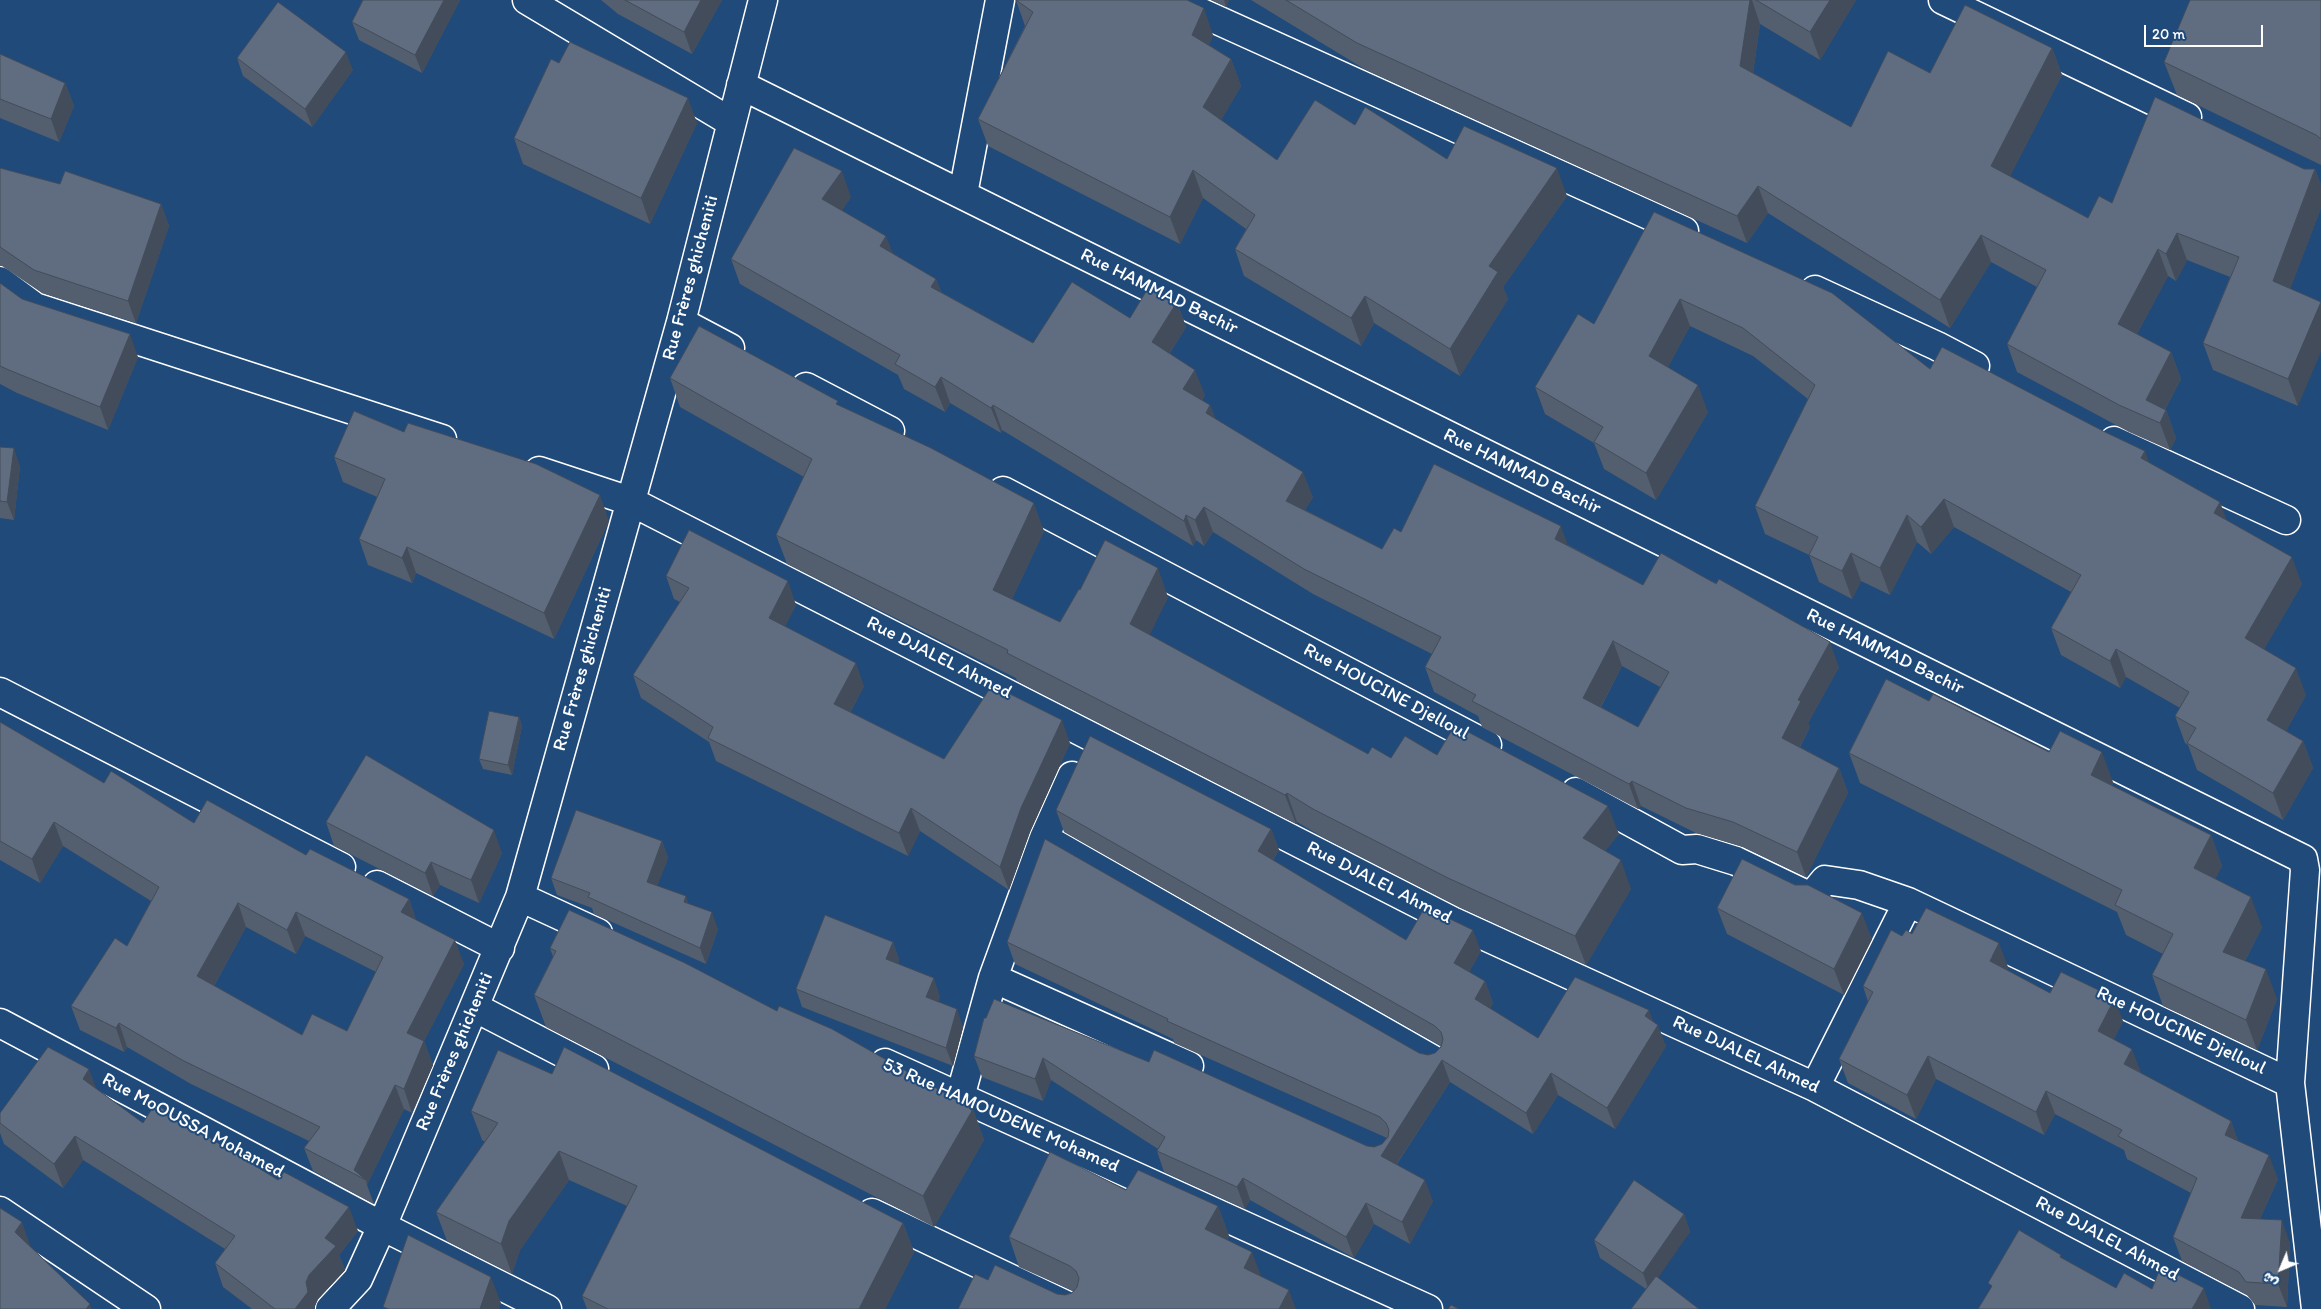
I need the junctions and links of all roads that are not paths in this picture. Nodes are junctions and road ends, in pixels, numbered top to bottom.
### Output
1 (527, 0) edge
2 (763, 0) edge
3 (1000, 0) edge
4 (1173, 0) edge
5 (1943, 0) edge
6 (741, 85) junction
7 (731, 122) junction
8 (2213, 130) edge
9 (962, 194) junction
10 (1710, 243) edge
11 (1792, 280) edge
12 (0, 281) edge
13 (681, 322) junction
14 (752, 359) edge
15 (787, 377) edge
16 (1999, 379) edge
17 (2095, 431) edge
18 (910, 442) edge
19 (470, 448) edge
20 (517, 464) edge
21 (981, 479) edge
22 (630, 501) junction
23 (2286, 520) dead end
24 (0, 692) edge
25 (1091, 735) junction
26 (1510, 757) edge
27 (1554, 780) edge
28 (1044, 838) junction
29 (520, 897) junction
30 (1908, 902) junction
31 (618, 942) edge
32 (500, 948) junction
33 (993, 978) junction
34 (474, 1007) junction
35 (0, 1023) edge
36 (861, 1052) edge
37 (1434, 1061) edge
38 (1210, 1076) edge
39 (614, 1080) edge
40 (2290, 1083) junction
41 (1815, 1086) junction
42 (960, 1097) junction
43 (850, 1202) edge
44 (0, 1211) edge
45 (382, 1226) junction
46 (146, 1309) edge
47 (330, 1309) edge
48 (547, 1309) edge
49 (1074, 1309) edge
50 (1428, 1309) edge
51 (2240, 1309) edge
52 (2316, 1309) edge

1 - 7 street
2 - 6 street, Rue Frères ghicheniti
3 - 9 street
4 - 10 street
5 - 8 street
6 - 7 street, Rue Frères ghicheniti
6 - 9 street, Rue HAMMAD Bachir
7 - 13 street, Rue Frères ghicheniti
9 - 40 street, Rue HAMMAD Bachir
11 - 16 street
12 - 19 street
13 - 14 street
13 - 22 street, Rue Frères ghicheniti
15 - 18 street
17 - 23 street
20 - 22 street, Rue DJALEL Ahmed
21 - 26 street, Rue HOUCINE Djelloul
22 - 25 street, Rue DJALEL Ahmed
22 - 29 street, Rue Frères ghicheniti
24 - 32 street
25 - 28 street
25 - 41 street, Rue DJALEL Ahmed
27 - 30 street, Rue HOUCINE Djelloul
28 - 33 street
28 - 37 street
29 - 31 street
29 - 32 street, Rue Frères ghicheniti
30 - 40 street, Rue HOUCINE Djelloul
30 - 41 street
32 - 34 street, Rue Frères ghicheniti
33 - 38 street
33 - 42 street
34 - 39 street
34 - 45 street, Rue Frères ghicheniti
35 - 45 street, Rue MoOUSSA Mohamed
36 - 42 street, 53 Rue HAMOUDENE Mohamed
40 - 52 street
41 - 51 street, Rue DJALEL Ahmed
42 - 50 street, 53 Rue HAMOUDENE Mohamed
43 - 49 street
44 - 46 street
45 - 47 street, Rue Frères ghicheniti
45 - 48 street, Rue MoOUSSA Mohamed

